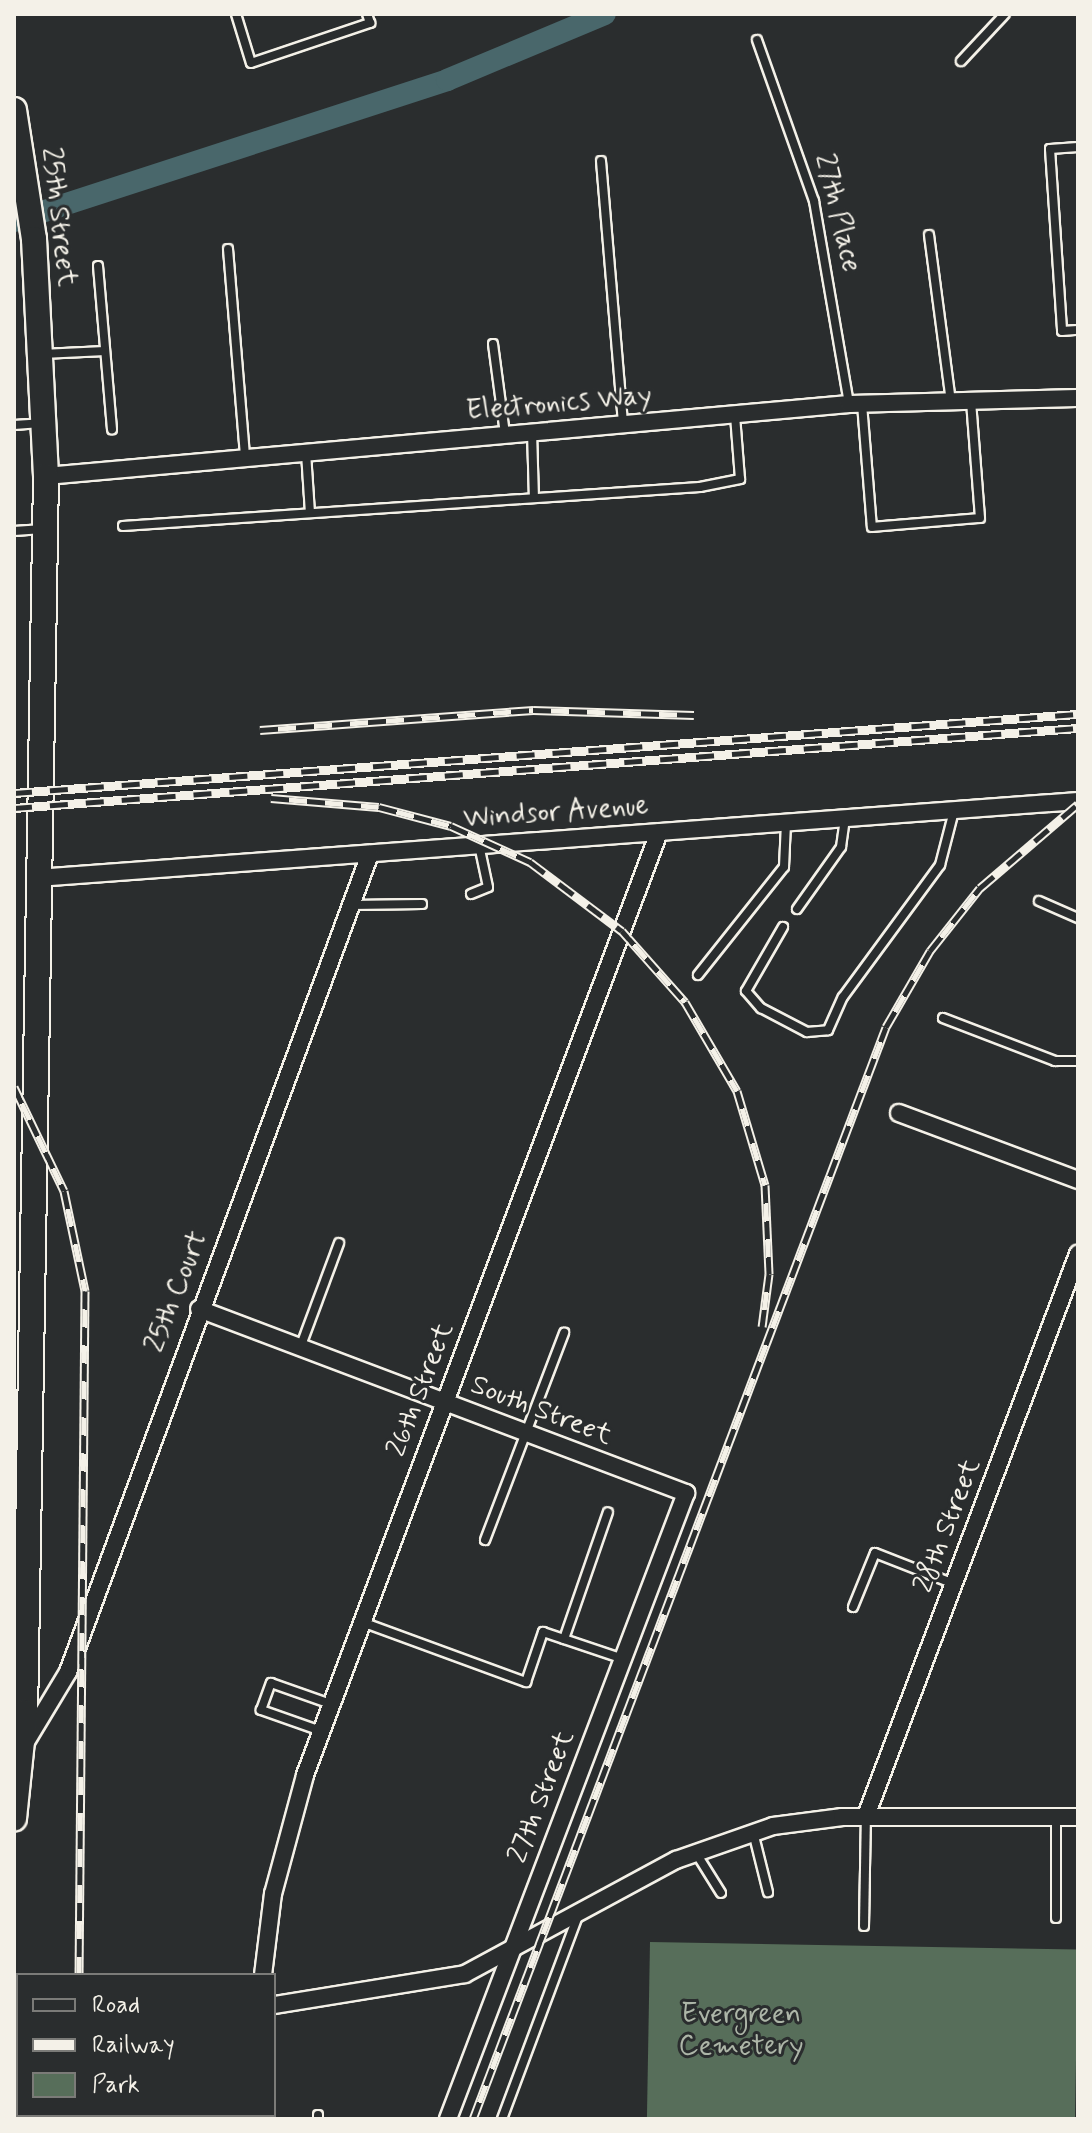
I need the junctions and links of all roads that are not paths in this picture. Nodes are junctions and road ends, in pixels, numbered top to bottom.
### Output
1 (236, 14) edge
2 (367, 14) edge
3 (1005, 14) edge
4 (757, 40) dead end
5 (961, 61) dead end
6 (14, 110) edge
7 (16, 136) edge
8 (1078, 147) edge
9 (601, 161) dead end
10 (929, 235) dead end
11 (228, 249) dead end
12 (98, 266) dead end
13 (1078, 330) edge
14 (493, 344) dead end
15 (105, 351) junction
16 (42, 354) junction
17 (1078, 398) edge
18 (951, 401) junction
19 (971, 401) junction
20 (855, 404) junction
21 (735, 414) junction
22 (44, 423) junction
23 (623, 424) junction
24 (14, 425) edge
25 (112, 429) dead end
26 (532, 432) junction
27 (505, 435) junction
28 (306, 453) junction
29 (245, 458) junction
30 (46, 476) junction
31 (534, 498) junction
32 (310, 513) junction
33 (123, 526) dead end
34 (44, 529) junction
35 (14, 531) edge
36 (1078, 801) edge
37 (954, 810) junction
38 (845, 818) junction
39 (786, 823) junction
40 (659, 832) junction
41 (479, 845) junction
42 (370, 854) junction
43 (37, 878) junction
44 (471, 894) dead end
45 (1039, 901) dead end
46 (422, 904) dead end
47 (350, 905) junction
48 (797, 909) dead end
49 (1078, 918) edge
50 (783, 927) dead end
51 (698, 975) dead end
52 (943, 1018) dead end
53 (1078, 1061) edge
54 (899, 1113) dead end
55 (1078, 1180) edge
56 (339, 1243) dead end
57 (1078, 1254) edge
58 (199, 1309) junction
59 (564, 1333) dead end
60 (300, 1348) junction
61 (445, 1402) junction
62 (525, 1433) junction
63 (686, 1493) joint
64 (608, 1512) dead end
65 (485, 1540) dead end
66 (954, 1584) junction
67 (853, 1607) dead end
68 (362, 1622) junction
69 (564, 1639) junction
70 (623, 1659) junction
71 (331, 1704) junction
72 (321, 1731) junction
73 (19, 1752) edge
74 (866, 1816) junction
75 (1078, 1817) edge
76 (14, 1818) edge
77 (1056, 1818) junction
78 (753, 1832) junction
79 (696, 1852) junction
80 (768, 1892) dead end
81 (721, 1893) dead end
82 (578, 1916) junction
83 (1056, 1918) dead end
84 (864, 1926) dead end
85 (511, 1954) junction
86 (263, 1973) edge
87 (276, 2005) edge
88 (448, 2119) edge
89 (502, 2119) edge

1 - 2 lane
3 - 5 lane
4 - 20 lane, 27th Place
6 - 7 main road, 25th Street
7 - 16 main road, 25th Street
8 - 13 lane
9 - 23 lane
10 - 18 lane
11 - 29 lane
12 - 15 lane
14 - 27 lane
15 - 16 lane
15 - 25 lane
16 - 22 main road, 25th Street
17 - 19 street, Electronics Way
18 - 19 street, Electronics Way
18 - 20 street, Electronics Way
19 - 20 lane, 27th Place
20 - 21 street, Electronics Way
21 - 23 street, Electronics Way
21 - 31 lane
22 - 24 lane
22 - 30 main road, 25th Street
23 - 26 street, Electronics Way
26 - 27 street, Electronics Way
26 - 31 lane
27 - 28 street, Electronics Way
28 - 29 street, Electronics Way
28 - 32 lane
29 - 30 street, Electronics Way
30 - 34 main road, 25th Street
31 - 32 lane
32 - 33 lane
34 - 35 lane
34 - 43 main road, 25th Street
36 - 37 street, Windsor Avenue
37 - 38 street, Windsor Avenue
37 - 50 lane
38 - 39 street, Windsor Avenue
38 - 48 lane
39 - 40 street, Windsor Avenue
39 - 51 lane
40 - 41 street, Windsor Avenue
40 - 61 street, 26th Street
41 - 42 street, Windsor Avenue
41 - 44 lane
42 - 43 street, Windsor Avenue
42 - 47 street, 25th Court
43 - 73 main road, 25th Street
45 - 49 lane
46 - 47 lane
47 - 58 street, 25th Court
52 - 53 lane
54 - 55 street
56 - 60 lane
57 - 66 street, 28th Street
58 - 60 street, South Street
58 - 73 street, 25th Court
59 - 62 lane
60 - 61 street, South Street
61 - 62 street, South Street
61 - 68 street, 26th Street
62 - 63 street, South Street
62 - 65 lane
63 - 70 street, 27th Street
64 - 69 lane
66 - 67 lane
66 - 74 street, 28th Street
68 - 69 lane
68 - 71 street, 26th Street
69 - 70 lane
70 - 85 street, 27th Street
71 - 72 street, 26th Street
71 - 72 lane
72 - 86 street, 26th Street
73 - 76 main road, 25th Street
74 - 77 street
74 - 78 street
74 - 84 lane
75 - 77 street
77 - 83 lane
78 - 79 street
78 - 80 lane
79 - 81 lane
79 - 82 street
82 - 85 street
82 - 89 lane
85 - 87 street
85 - 88 street, 27th Street

